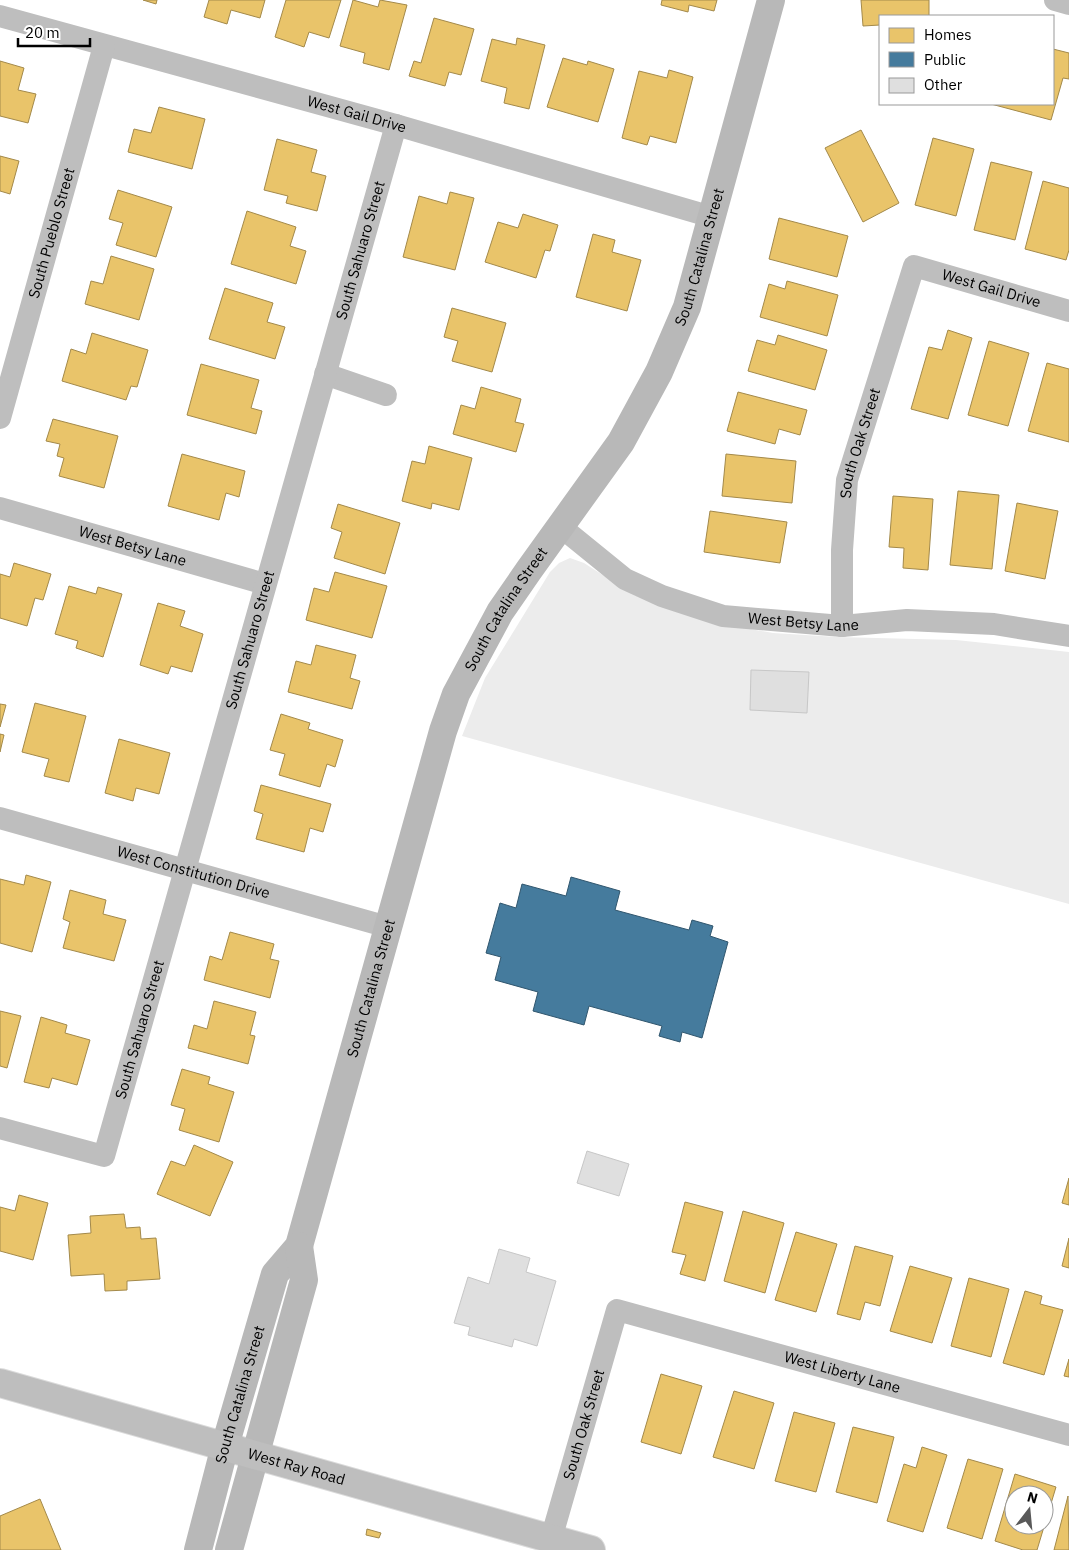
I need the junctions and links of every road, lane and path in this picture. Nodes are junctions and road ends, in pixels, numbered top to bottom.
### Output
1 (771, 0) edge
2 (1055, 0) edge
3 (1069, 4) edge
4 (0, 16) edge
5 (104, 46) junction
6 (396, 125) junction
7 (712, 217) junction
8 (914, 266) joint
9 (1069, 311) edge
10 (325, 374) junction
11 (386, 395) dead end
12 (0, 418) edge
13 (0, 508) edge
14 (560, 527) junction
15 (265, 584) junction
16 (842, 626) junction
17 (1069, 636) edge
18 (0, 818) edge
19 (185, 871) junction
20 (388, 927) junction
21 (0, 1128) edge
22 (299, 1246) junction
23 (617, 1310) joint
24 (0, 1382) edge
25 (1069, 1435) edge
26 (225, 1446) junction
27 (255, 1455) junction
28 (551, 1539) junction
29 (198, 1550) edge
30 (229, 1550) edge
31 (591, 1550) edge

1 - 7 street, South Catalina Street
2 - 3 street
4 - 5 street, West Gail Drive
5 - 6 street, West Gail Drive
5 - 12 street, South Pueblo Street
6 - 7 street, West Gail Drive
6 - 10 street, South Sahuaro Street
7 - 14 street, South Catalina Street
8 - 9 street, West Gail Drive
8 - 16 street, South Oak Street
10 - 11 street
10 - 15 street, South Sahuaro Street
13 - 15 street, West Betsy Lane
14 - 16 street, West Betsy Lane
14 - 20 street, South Catalina Street
15 - 19 street, South Sahuaro Street
16 - 17 street, West Betsy Lane
18 - 19 street, West Constitution Drive
19 - 20 street, West Constitution Drive
19 - 21 street, South Sahuaro Street
20 - 22 street, South Catalina Street
22 - 26 street, South Catalina Street
22 - 27 street, South Catalina Street
23 - 25 street, West Liberty Lane
23 - 28 street, South Oak Street
24 - 26 main road, West Ray Road
26 - 27 main road, West Ray Road
26 - 29 street, South Catalina Street
27 - 28 main road, West Ray Road
27 - 30 street, South Catalina Street
28 - 31 main road, West Ray Road

